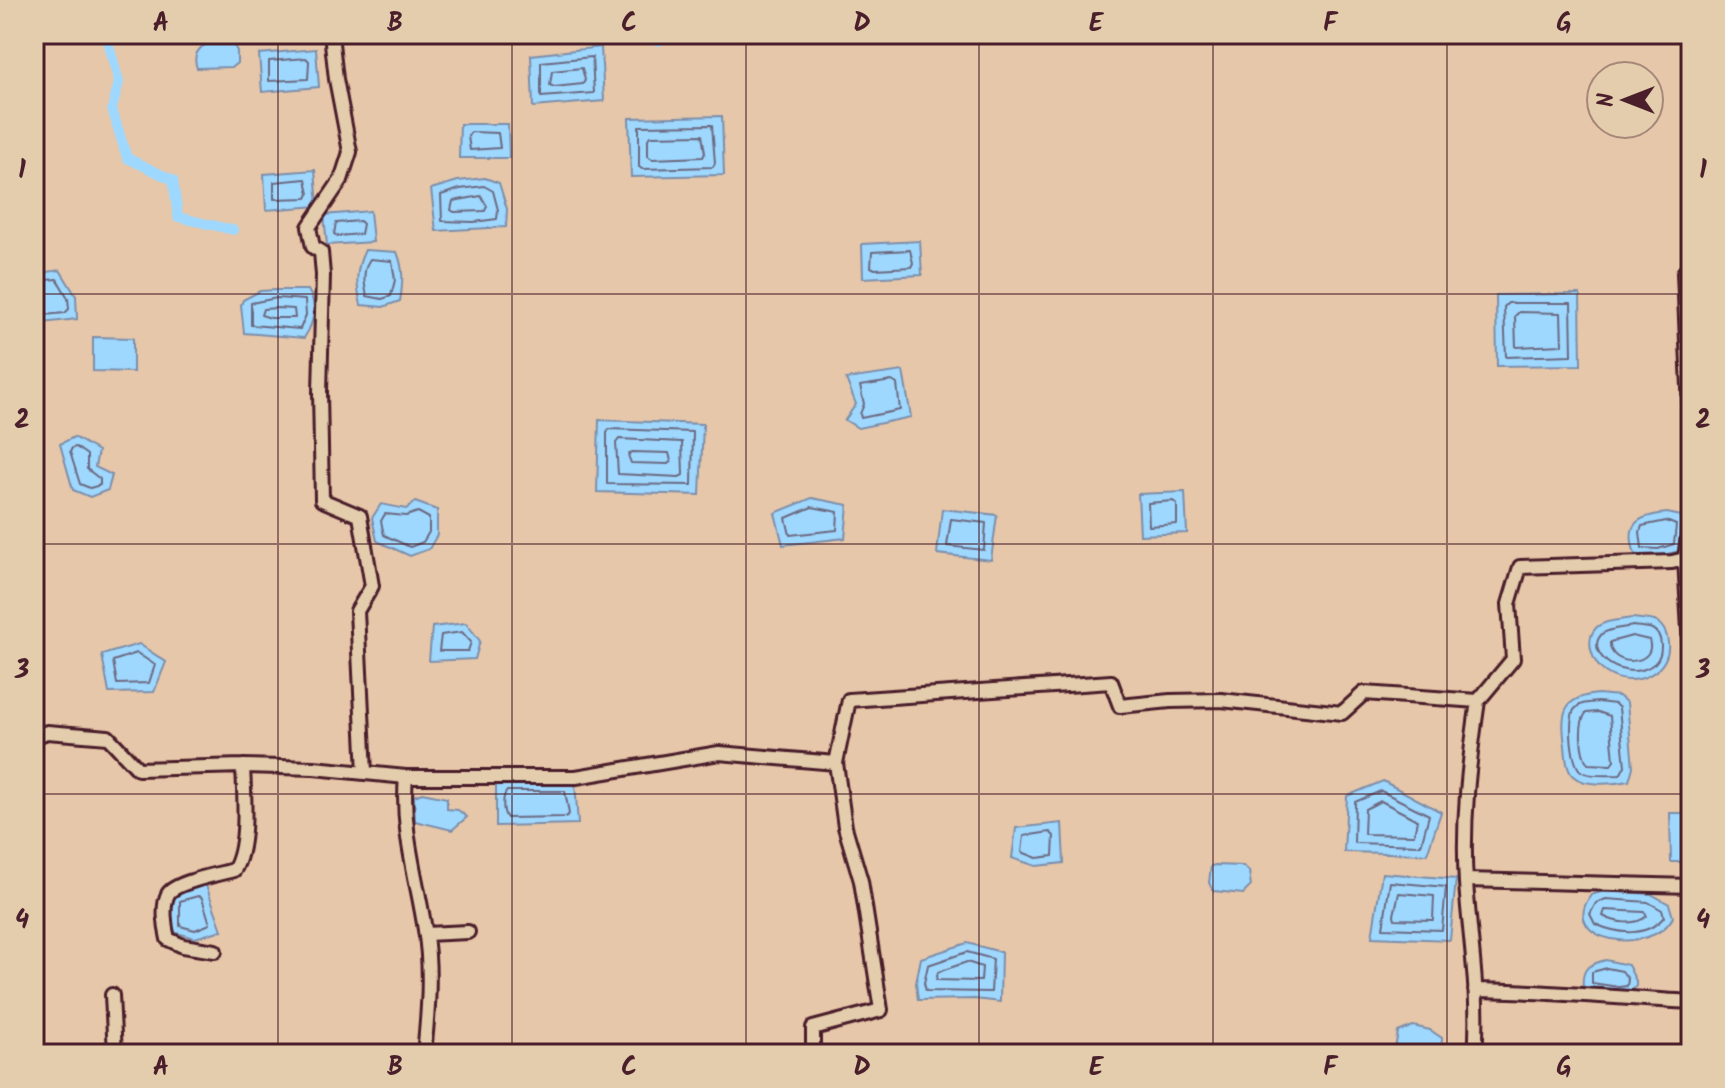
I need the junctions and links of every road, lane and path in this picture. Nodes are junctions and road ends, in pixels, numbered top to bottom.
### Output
1 (331, 34) edge
2 (1691, 265) edge
3 (1691, 434) edge
4 (1691, 509) edge
5 (1685, 559) junction
6 (1691, 667) edge
7 (1478, 701) junction
8 (34, 737) edge
9 (836, 763) junction
10 (243, 766) junction
11 (365, 773) junction
12 (406, 777) junction
13 (1466, 880) junction
14 (1691, 886) edge
15 (468, 932) dead end
16 (426, 934) junction
17 (215, 951) dead end
18 (1475, 990) junction
19 (112, 995) dead end
20 (1691, 1002) edge
21 (115, 1054) edge
22 (424, 1054) edge
23 (813, 1054) edge
24 (1475, 1054) edge

1 - 11 street
2 - 3 street
4 - 5 street
5 - 6 street
5 - 7 street
7 - 9 street
7 - 13 street
8 - 10 street
9 - 12 street
9 - 23 street
10 - 11 street
10 - 17 street
11 - 12 street
12 - 16 street
13 - 14 street
13 - 18 street
15 - 16 street
16 - 22 street
18 - 20 street
18 - 24 street
19 - 21 street

